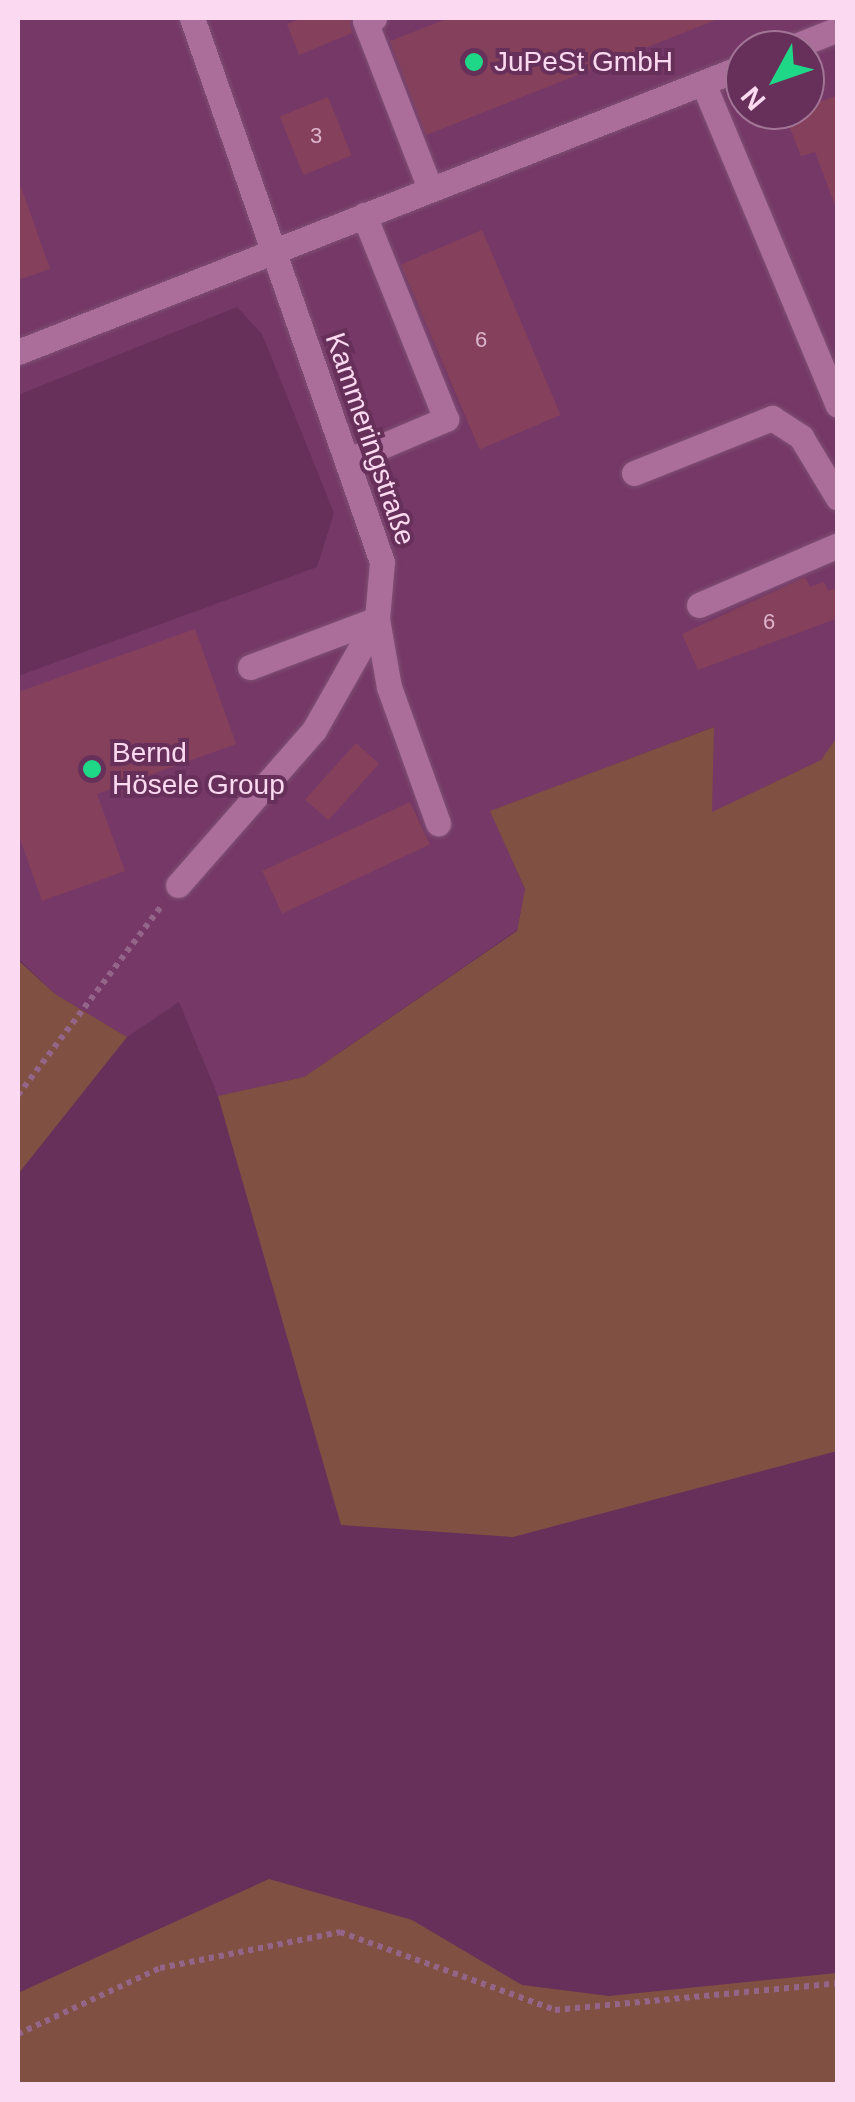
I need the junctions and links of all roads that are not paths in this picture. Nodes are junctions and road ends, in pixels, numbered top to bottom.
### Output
1 (192, 18) edge
2 (374, 18) edge
3 (725, 74) edge
4 (704, 83) junction
5 (430, 189) junction
6 (364, 215) junction
7 (274, 250) junction
8 (18, 352) edge
9 (838, 405) edge
10 (347, 461) junction
11 (634, 473) dead end
12 (838, 498) edge
13 (838, 545) edge
14 (699, 605) dead end
15 (377, 619) junction
16 (250, 667) dead end
17 (438, 822) dead end
18 (178, 885) road end

1 - 7 street, Kammeringstraße
2 - 5 street
3 - 4 street
4 - 5 street
4 - 9 street
5 - 6 street
6 - 7 street
6 - 10 street
7 - 8 street
7 - 10 street, Kammeringstraße
10 - 15 street, Kammeringstraße
11 - 12 street
13 - 14 street
15 - 16 street
15 - 17 street
15 - 18 street, Kammeringstraße

